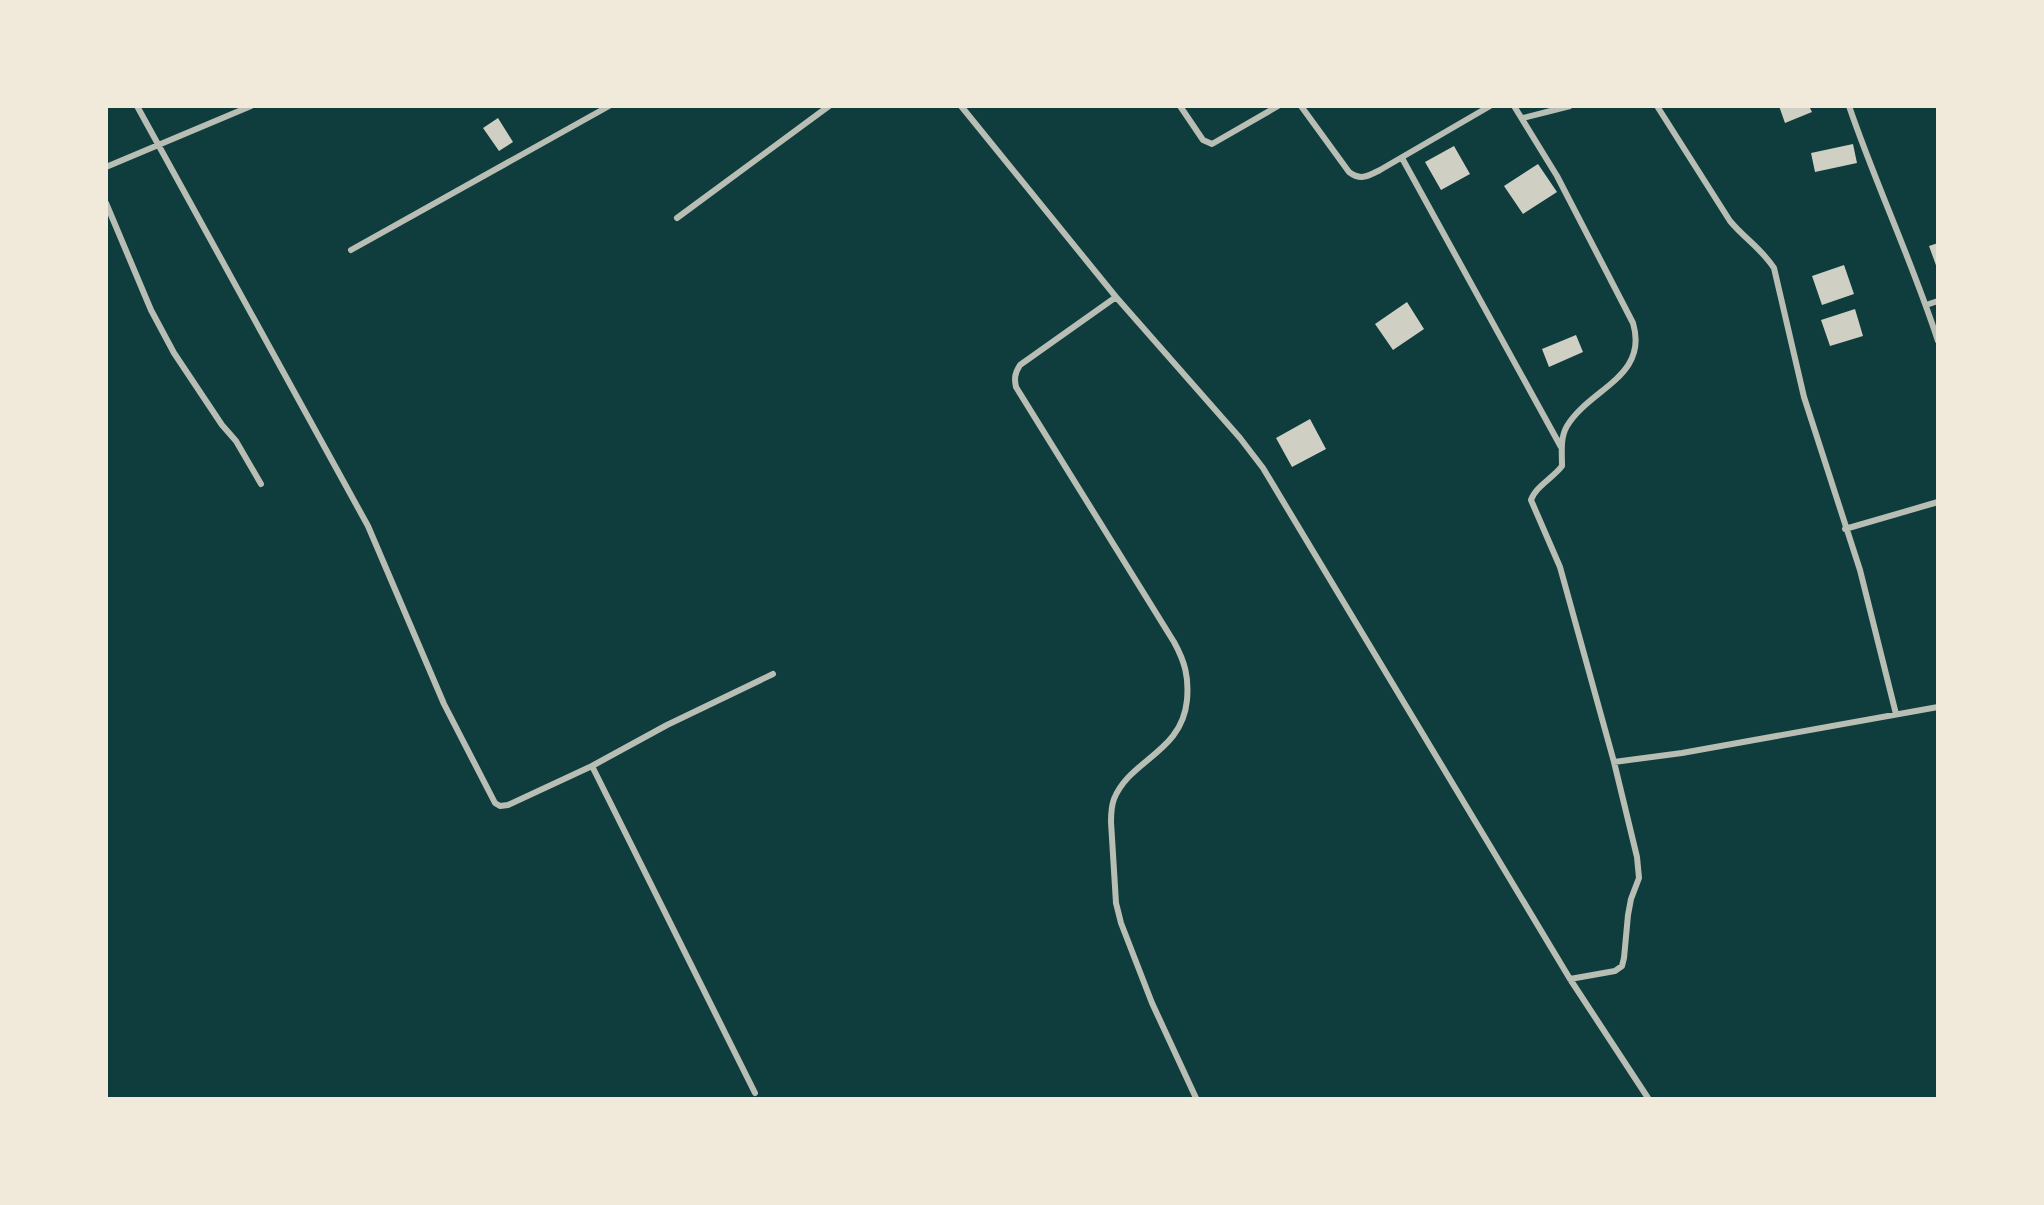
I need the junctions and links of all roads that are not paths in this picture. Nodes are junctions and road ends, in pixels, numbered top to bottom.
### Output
1 (137, 106) edge
2 (251, 106) edge
3 (609, 106) edge
4 (829, 106) edge
5 (961, 106) edge
6 (1180, 106) edge
7 (1278, 106) edge
8 (1301, 106) edge
9 (1490, 106) edge
10 (1514, 106) edge
11 (1570, 106) edge
12 (1657, 106) edge
13 (1849, 106) edge
14 (1523, 118) junction
15 (159, 146) junction
16 (1402, 158) junction
17 (106, 167) edge
18 (106, 202) edge
19 (677, 218) dead end
20 (351, 250) dead end
21 (1116, 297) junction
22 (1938, 301) edge
23 (1926, 305) junction
24 (1938, 341) edge
25 (1561, 447) junction
26 (261, 484) dead end
27 (1938, 502) edge
28 (1845, 529) junction
29 (773, 674) dead end
30 (1938, 707) edge
31 (1896, 714) junction
32 (1614, 762) junction
33 (592, 766) junction
34 (1570, 979) junction
35 (755, 1093) dead end
36 (1196, 1098) edge
37 (1648, 1098) edge

1 - 15 street
2 - 15 street
3 - 20 street
4 - 19 street
5 - 21 street
6 - 7 street
8 - 16 street
9 - 16 street
10 - 14 street
11 - 14 street
12 - 28 street
13 - 23 street
14 - 25 street
15 - 17 street
15 - 33 street
16 - 25 street
18 - 26 street
21 - 34 street
21 - 36 street
22 - 23 street
23 - 24 street
25 - 32 street
27 - 28 street
28 - 31 street
29 - 33 street
30 - 31 street
31 - 32 street
32 - 34 street
33 - 35 street
34 - 37 street

